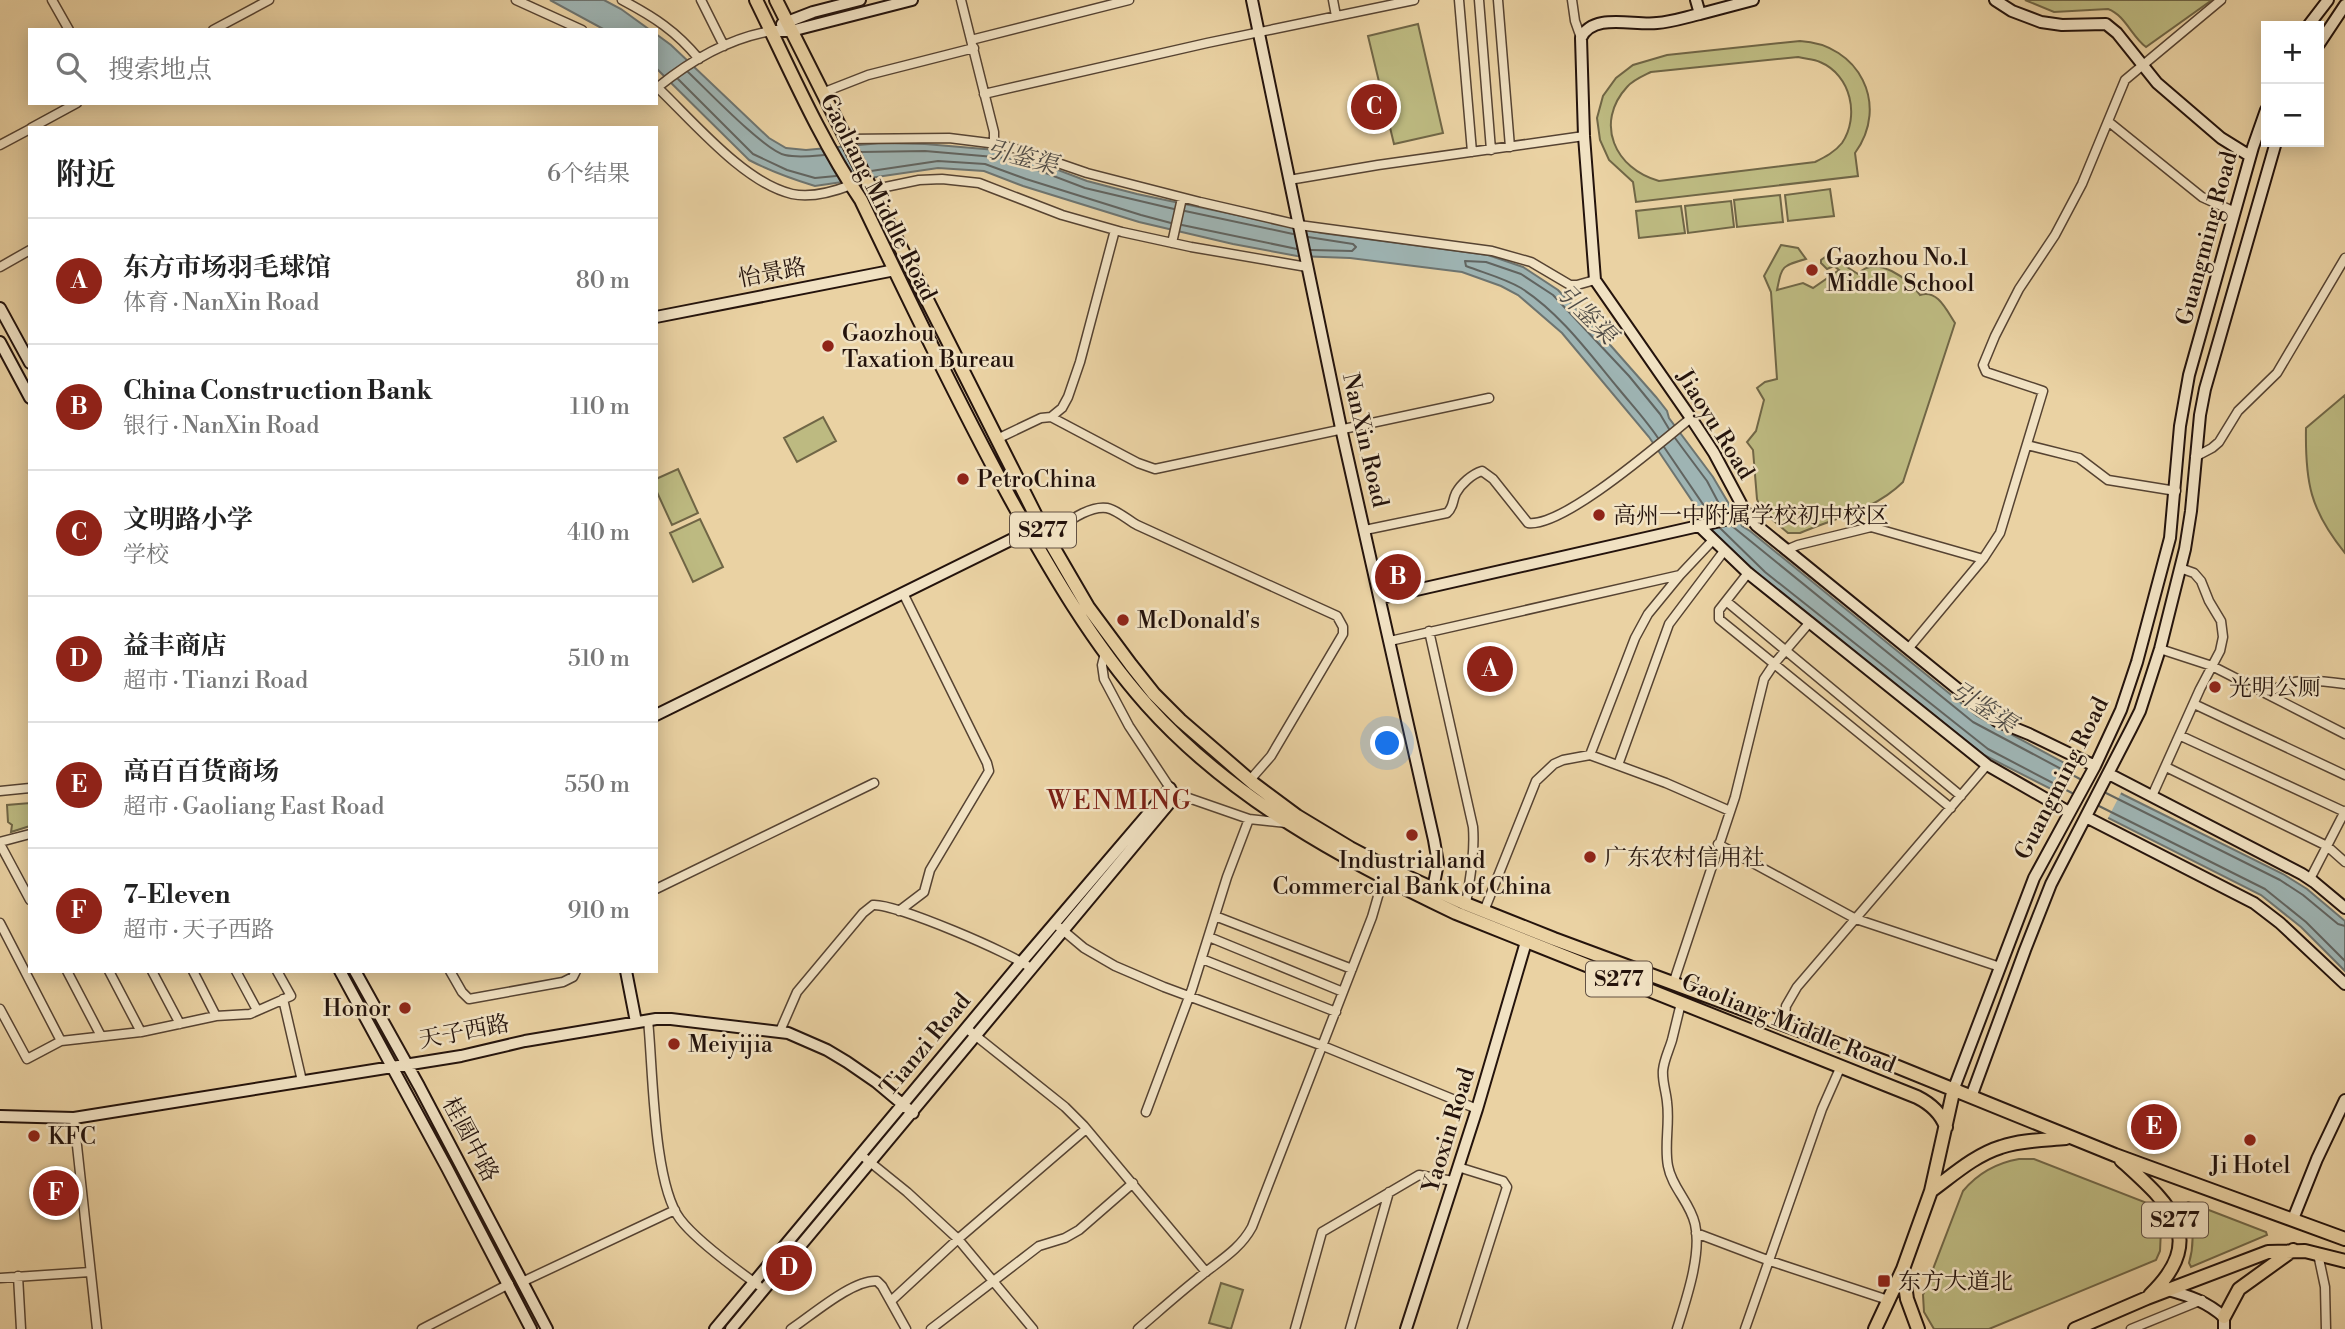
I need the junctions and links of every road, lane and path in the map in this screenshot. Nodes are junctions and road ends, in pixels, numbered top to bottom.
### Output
1 (52, 0) edge
2 (269, 0) edge
3 (516, 0) edge
4 (622, 0) edge
5 (701, 0) edge
6 (757, 0) edge
7 (776, 0) edge
8 (860, 0) edge
9 (912, 0) edge
10 (961, 0) edge
11 (1129, 0) edge
12 (1251, 0) edge
13 (1333, 0) edge
14 (1414, 0) edge
15 (1459, 0) edge
16 (1479, 0) edge
17 (1498, 0) edge
18 (1572, 0) edge
19 (1696, 0) edge
20 (1753, 0) edge
21 (1995, 0) edge
22 (2221, 0) edge
23 (2328, 0) edge
24 (847, 2) edge
25 (635, 3) edge
26 (2345, 5) edge
27 (1700, 14) junction
28 (1336, 16) junction
29 (2312, 21) edge
30 (789, 26) junction
31 (68, 28) edge
32 (217, 28) edge
33 (578, 28) edge
34 (771, 31) junction
35 (1258, 32) junction
36 (2324, 36) edge
37 (1581, 38) junction
38 (972, 44) junction
39 (724, 46) junction
40 (695, 61) junction
41 (2141, 66) junction
42 (659, 86) edge
43 (822, 93) junction
44 (984, 94) junction
45 (72, 105) edge
46 (836, 120) junction
47 (2109, 122) junction
48 (2261, 124) edge
49 (35, 126) edge
50 (819, 127) junction
51 (28, 130) edge
52 (1584, 136) junction
53 (847, 142) junction
54 (994, 144) junction
55 (0, 145) edge
56 (1510, 147) junction
57 (2275, 147) edge
58 (1491, 150) junction
59 (1472, 152) junction
60 (2250, 156) junction
61 (1289, 180) junction
62 (848, 182) junction
63 (870, 188) junction
64 (1181, 202) junction
65 (2235, 212) junction
66 (1300, 229) junction
67 (1115, 230) junction
68 (1173, 240) junction
69 (28, 251) edge
70 (2345, 258) edge
71 (1307, 264) junction
72 (0, 267) edge
73 (895, 270) junction
74 (1595, 280) junction
75 (0, 308) edge
76 (658, 317) edge
77 (0, 342) edge
78 (28, 359) edge
79 (28, 394) edge
80 (1489, 398) dead end
81 (1051, 417) junction
82 (1691, 418) junction
83 (1342, 428) junction
84 (997, 439) junction
85 (2027, 444) junction
86 (2195, 457) junction
87 (2175, 491) junction
88 (1743, 516) junction
89 (1702, 524) junction
90 (1365, 530) junction
91 (1029, 531) junction
92 (1046, 536) junction
93 (1713, 540) junction
94 (1786, 550) junction
95 (1724, 551) junction
96 (1983, 559) junction
97 (2180, 568) junction
98 (1748, 573) junction
99 (1680, 575) junction
100 (903, 593) junction
101 (1381, 598) junction
102 (1726, 601) junction
103 (1810, 622) junction
104 (1429, 631) junction
105 (1390, 641) junction
106 (1111, 649) junction
107 (1908, 649) junction
108 (2160, 649) junction
109 (1786, 650) junction
110 (1774, 664) junction
111 (2213, 666) junction
112 (2345, 684) edge
113 (2267, 694) junction
114 (2194, 704) junction
115 (658, 714) edge
116 (2345, 734) edge
117 (2180, 736) junction
118 (1590, 755) junction
119 (1618, 765) junction
120 (1987, 765) junction
121 (2166, 767) junction
122 (2093, 769) junction
123 (2345, 775) edge
124 (2108, 777) junction
125 (1250, 780) junction
126 (874, 783) dead end
127 (28, 788) edge
128 (0, 791) edge
129 (1174, 791) junction
130 (1961, 796) junction
131 (2152, 796) junction
132 (1951, 808) junction
133 (2072, 808) junction
134 (1730, 811) junction
135 (2345, 812) edge
136 (2087, 814) junction
137 (1249, 819) junction
138 (1291, 823) junction
139 (28, 835) edge
140 (0, 843) edge
141 (1718, 844) junction
142 (2327, 846) junction
143 (2345, 862) edge
144 (1383, 879) junction
145 (2310, 879) junction
146 (658, 888) edge
147 (1433, 889) junction
148 (28, 896) edge
149 (1466, 904) junction
150 (2345, 908) edge
151 (899, 911) junction
152 (1483, 911) junction
153 (1215, 916) junction
154 (1856, 919) junction
155 (1055, 922) junction
156 (0, 923) edge
157 (1063, 931) junction
158 (1209, 937) junction
159 (1526, 942) junction
160 (1202, 959) junction
161 (1022, 960) junction
162 (2000, 967) junction
163 (1032, 969) junction
164 (1352, 969) junction
165 (27, 970) edge
166 (28, 973) edge
167 (68, 973) edge
168 (110, 973) edge
169 (153, 973) edge
170 (194, 973) edge
171 (237, 973) edge
172 (278, 973) edge
173 (341, 973) edge
174 (356, 973) edge
175 (452, 973) edge
176 (575, 973) edge
177 (626, 973) edge
178 (1674, 984) junction
179 (2345, 984) edge
180 (1343, 992) junction
181 (1189, 997) junction
182 (283, 999) junction
183 (1681, 1003) junction
184 (0, 1009) edge
185 (257, 1010) junction
186 (1336, 1012) junction
187 (1982, 1013) junction
188 (216, 1016) junction
189 (648, 1020) junction
190 (1999, 1020) junction
191 (636, 1022) junction
192 (180, 1024) junction
193 (1784, 1024) junction
194 (965, 1028) junction
195 (780, 1031) junction
196 (141, 1032) junction
197 (101, 1036) junction
198 (976, 1036) junction
199 (1822, 1038) junction
200 (61, 1041) junction
201 (1323, 1046) junction
202 (1816, 1055) junction
203 (405, 1063) junction
204 (1841, 1066) junction
205 (391, 1067) junction
206 (302, 1081) junction
207 (1954, 1088) junction
208 (1971, 1097) junction
209 (2345, 1100) edge
210 (902, 1105) junction
211 (1477, 1109) junction
212 (1146, 1112) dead end
213 (913, 1113) junction
214 (0, 1116) edge
215 (74, 1118) junction
216 (1946, 1127) junction
217 (1086, 1129) junction
218 (2070, 1138) junction
219 (860, 1154) junction
220 (2115, 1155) junction
221 (870, 1163) junction
222 (1458, 1167) junction
223 (1453, 1181) junction
224 (1133, 1183) junction
225 (1931, 1191) junction
226 (1389, 1192) junction
227 (675, 1210) junction
228 (2294, 1219) junction
229 (1696, 1233) junction
230 (958, 1239) junction
231 (2345, 1239) edge
232 (2292, 1250) junction
233 (2318, 1254) junction
234 (1770, 1261) junction
235 (2345, 1261) edge
236 (1903, 1269) junction
237 (90, 1272) junction
238 (1206, 1272) junction
239 (18, 1276) junction
240 (0, 1278) edge
241 (992, 1281) junction
242 (522, 1282) junction
243 (754, 1282) junction
244 (509, 1284) junction
245 (764, 1290) junction
246 (2168, 1290) junction
247 (2147, 1298) junction
248 (1888, 1300) junction
249 (2202, 1300) junction
250 (891, 1301) junction
251 (723, 1319) junction
252 (2224, 1323) edge
253 (733, 1328) edge
254 (21, 1329) edge
255 (97, 1329) edge
256 (422, 1329) edge
257 (531, 1329) edge
258 (547, 1329) edge
259 (715, 1329) edge
260 (791, 1329) edge
261 (906, 1329) edge
262 (931, 1329) edge
263 (1033, 1329) edge
264 (1138, 1329) edge
265 (1295, 1329) edge
266 (1350, 1329) edge
267 (1406, 1329) edge
268 (1462, 1329) edge
269 (1677, 1329) edge
270 (1745, 1329) edge
271 (1875, 1329) edge
272 (1918, 1329) edge
273 (2075, 1329) edge
274 (2131, 1329) edge
275 (2326, 1329) edge

1 - 31 street
2 - 32 street
3 - 33 street
4 - 25 street
5 - 39 street
6 - 34 main road, Gaoliang Middle Road / S277
7 - 30 main road, Gaoliang Middle Road / S277
8 - 24 street
9 - 30 street
10 - 38 street
11 - 38 street
12 - 35 street, NanXin Road
13 - 28 street
14 - 28 street
15 - 59 street
16 - 58 street
17 - 56 street
18 - 37 street
19 - 27 street
20 - 27 street
21 - 41 street
22 - 41 street
23 - 29 street
24 - 30 street
25 - 40 street
26 - 36 street
27 - 37 street
28 - 35 street
30 - 34 street
30 - 43 main road, Gaoliang Middle Road / S277
34 - 39 street
34 - 50 main road, Gaoliang Middle Road / S277
35 - 44 street
35 - 61 street, NanXin Road
37 - 52 street
38 - 43 street
38 - 44 street
39 - 40 street
40 - 42 street
41 - 47 street
41 - 60 street
42 - 62 street
43 - 46 main road, Gaoliang Middle Road / S277
44 - 54 street
45 - 49 street
46 - 50 main road
46 - 53 main road, Gaoliang Middle Road / S277
47 - 65 street
47 - 85 street
48 - 60 street, Guangming Road
50 - 62 main road, Gaoliang Middle Road / S277
51 - 55 street
52 - 56 street
52 - 74 street
53 - 54 street
53 - 63 main road, Gaoliang Middle Road / S277
54 - 64 street
56 - 58 street
57 - 86 street, Guangming Road
58 - 59 street
59 - 61 street
60 - 65 street, Guangming Road
61 - 66 street, NanXin Road
62 - 73 main road, Gaoliang Middle Road / S277
63 - 67 street
63 - 84 main road, Gaoliang Middle Road / S277
64 - 66 street
64 - 68 street
65 - 87 street, Guangming Road
66 - 71 street, NanXin Road
66 - 74 street
67 - 68 street
67 - 81 street
68 - 71 street
69 - 72 street
70 - 86 street
71 - 83 street, NanXin Road
73 - 76 street, 怡景路
73 - 91 main road, Gaoliang Middle Road / S277
74 - 82 street, Jiaoyu Road
75 - 78 street
77 - 79 street
80 - 83 street
81 - 83 street
81 - 84 street
82 - 88 street, Jiaoyu Road
82 - 90 street
83 - 90 street, NanXin Road
84 - 92 main road, Gaoliang Middle Road / S277
85 - 87 street
85 - 96 street
86 - 97 street, Guangming Road
87 - 122 street, Guangming Road
88 - 89 street
88 - 94 street, Jiaoyu Road
89 - 93 street
89 - 101 street
90 - 101 street, NanXin Road
91 - 100 street
91 - 106 main road, Gaoliang Middle Road / S277
92 - 106 main road, Gaoliang Middle Road / S277
92 - 125 street
93 - 95 street
93 - 99 street
94 - 96 street
94 - 107 street, Jiaoyu Road
95 - 98 street
95 - 119 street
96 - 107 street
97 - 108 street, Guangming Road
97 - 111 street
98 - 102 street
98 - 103 street
99 - 104 street
99 - 118 street
100 - 115 street
100 - 151 street
101 - 105 street, NanXin Road
102 - 109 street
102 - 110 street
103 - 109 street
103 - 120 street
104 - 105 street
104 - 149 street
105 - 147 street, NanXin Road
106 - 125 main road, Gaoliang Middle Road / S277
106 - 129 street
106 - 138 main road, Gaoliang Middle Road / S277
107 - 122 street, Jiaoyu Road
108 - 111 street
108 - 124 street, Guangming Road
109 - 110 street
109 - 130 street
110 - 132 street
110 - 134 street
111 - 113 street
111 - 114 street
112 - 113 street
113 - 116 street
114 - 117 street
114 - 123 street
117 - 121 street
117 - 135 street
118 - 119 street
118 - 152 street
119 - 134 street
120 - 130 street
120 - 133 street
121 - 131 street
121 - 142 street
122 - 133 street, Guangming Road
124 - 131 street
124 - 136 street, Guangming Road
125 - 147 main road, Gaoliang Middle Road / S277
126 - 146 street
127 - 128 street
129 - 137 street
129 - 155 street, Tianzi Road
129 - 157 street, Tianzi Road
130 - 132 street
131 - 145 street
132 - 154 street
133 - 162 street, Guangming Road
134 - 141 street
135 - 142 street
136 - 179 street
136 - 190 street, Guangming Road
137 - 138 street
137 - 153 street
138 - 144 main road, Gaoliang Middle Road / S277
139 - 140 street
140 - 148 street
141 - 154 street
141 - 178 street
142 - 143 street
142 - 145 street
144 - 159 main road, Gaoliang Middle Road / S277
144 - 164 street
145 - 150 street
147 - 149 main road, Gaoliang Middle Road / S277
149 - 152 main road, Gaoliang Middle Road / S277
151 - 161 street
151 - 195 street
152 - 178 main road, Gaoliang Middle Road / S277
153 - 158 street
153 - 164 street
154 - 162 street
154 - 193 street
155 - 157 street
155 - 161 street, Tianzi Road
156 - 165 street
157 - 163 street, Tianzi Road
157 - 181 street
158 - 160 street
158 - 180 street
159 - 183 main road, Gaoliang Middle Road / S277
159 - 211 street, Yaoxin Road
160 - 181 street
160 - 186 street
161 - 163 street
161 - 194 street, Tianzi Road
162 - 187 street, Guangming Road
163 - 198 street, Tianzi Road
164 - 180 street
166 - 200 street
167 - 197 street
168 - 196 street
169 - 192 street
170 - 188 street
171 - 185 street
172 - 182 street
173 - 205 street, 桂圆中路
174 - 203 street, 桂圆中路
175 - 176 street
177 - 191 street
178 - 193 main road, Gaoliang Middle Road / S277
180 - 186 street
181 - 201 street
181 - 212 street
182 - 185 street
182 - 206 street
183 - 202 main road, Gaoliang Middle Road / S277
183 - 229 street
184 - 200 street
185 - 188 street
186 - 201 street
187 - 190 street
187 - 207 street, Guangming Road
188 - 192 street
189 - 191 street, 天子西路
189 - 195 street, 天子西路
189 - 227 street
190 - 208 street, Guangming Road
191 - 203 street, 天子西路
192 - 196 street
193 - 199 main road, Gaoliang Middle Road / S277
194 - 198 street
194 - 210 street, Tianzi Road
195 - 210 street, 天子西路
196 - 197 street
197 - 200 street
198 - 213 street, Tianzi Road
198 - 217 street
199 - 202 main road
199 - 207 main road, Gaoliang Middle Road / S277
201 - 211 street
201 - 238 street
202 - 204 main road, Gaoliang Middle Road / S277
203 - 205 street, 天子西路
203 - 242 street, 桂圆中路
204 - 216 main road, Gaoliang Middle Road / S277
204 - 234 street
205 - 206 street, 天子西路
205 - 244 street, 桂圆中路
206 - 215 street, 天子西路
207 - 208 main road, Gaoliang Middle Road / S277
207 - 216 main road, Guangming Road
208 - 218 main road, S277
209 - 228 street
210 - 213 street, 天子西路
210 - 219 street, Tianzi Road
211 - 222 street, Yaoxin Road
213 - 221 street, Tianzi Road
214 - 215 street, 天子西路
215 - 237 street
216 - 225 main road, Guangming Road
217 - 224 street
217 - 230 street
218 - 220 main road, S277
218 - 225 main road, S277
219 - 221 street
219 - 243 street, Tianzi Road
220 - 228 main road, S277
220 - 247 main road, S277
221 - 230 street
221 - 245 street, Tianzi Road
222 - 223 street, Yaoxin Road
222 - 268 street
223 - 226 street
223 - 267 street, Yaoxin Road
224 - 238 street
224 - 241 street
225 - 236 main road, Guangming Road
226 - 265 street
226 - 266 street
227 - 242 street
227 - 243 street
228 - 231 main road, S277
229 - 234 street
229 - 269 street
230 - 241 street
230 - 250 street
232 - 233 main road, S277
232 - 246 main road, S277
232 - 252 main road
233 - 235 main road, S277
233 - 275 street
234 - 248 street
234 - 270 street
236 - 248 main road, Guangming Road
236 - 272 main road
237 - 239 street
237 - 255 street
238 - 264 street
239 - 240 street
239 - 254 street
241 - 262 street
241 - 263 street
242 - 258 street, 桂圆中路
243 - 245 street
243 - 251 street, Tianzi Road
244 - 256 street
244 - 257 street, 桂圆中路
245 - 253 street, Tianzi Road
246 - 247 main road, S277
246 - 249 street
247 - 273 main road, S277
248 - 271 main road, Guangming Road
249 - 252 street
249 - 274 street
250 - 260 street
250 - 261 street
251 - 253 street
251 - 259 street, Tianzi Road

